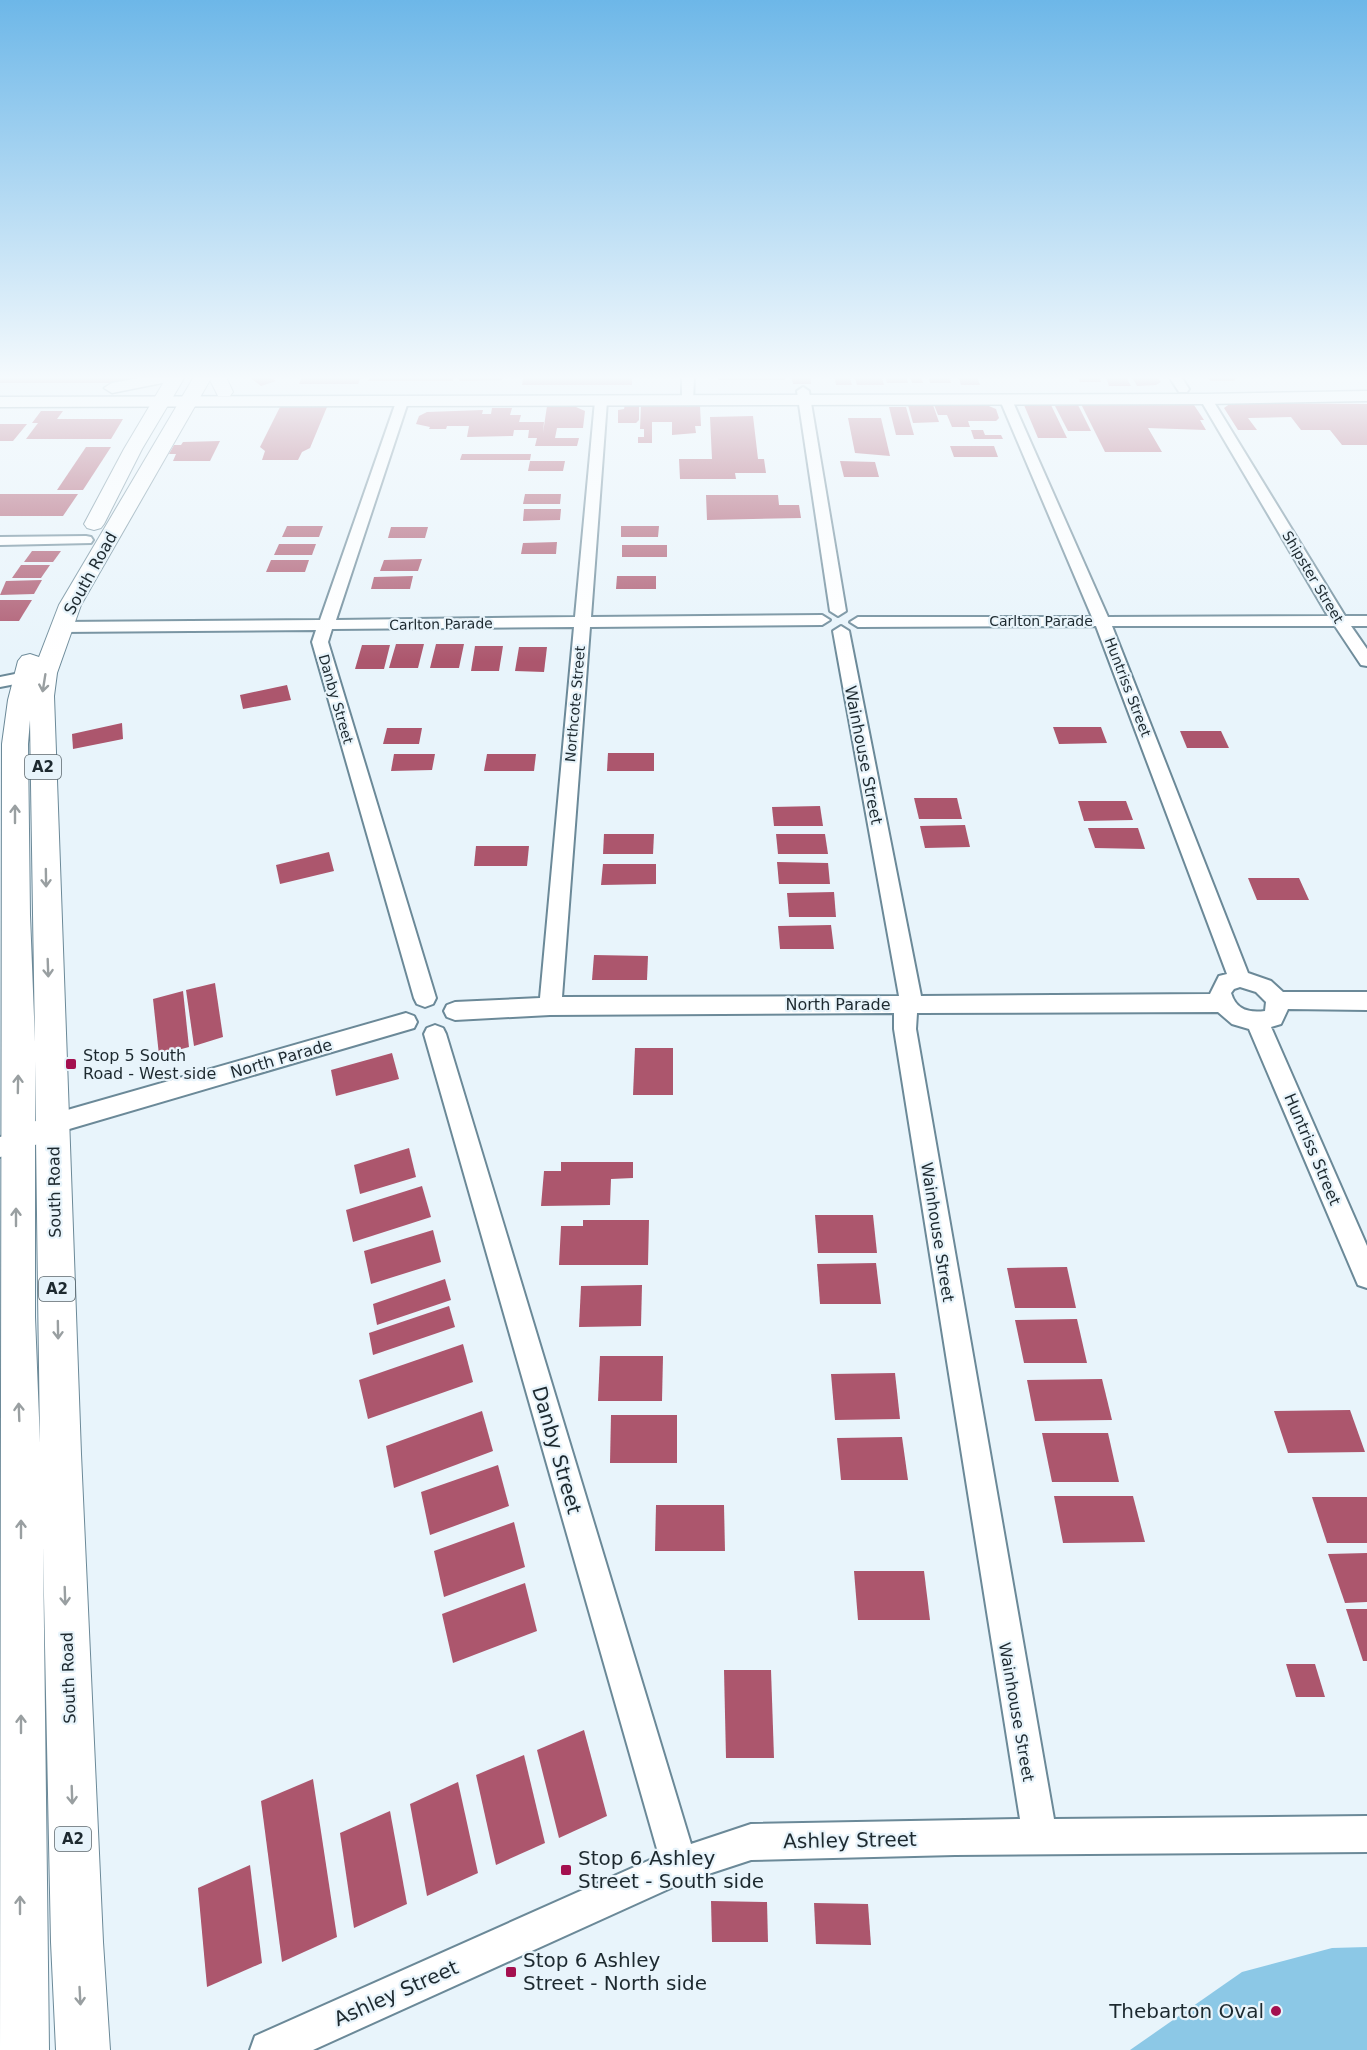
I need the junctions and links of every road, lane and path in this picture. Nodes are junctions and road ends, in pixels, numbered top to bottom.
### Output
1 (126, 471) edge
2 (143, 471) edge
3 (379, 471) edge
4 (595, 471) edge
5 (816, 471) edge
6 (1037, 471) edge
7 (1249, 471) edge
8 (96, 540) junction
9 (0, 541) edge
10 (840, 621) junction
11 (1102, 621) junction
12 (1367, 621) edge
13 (581, 622) junction
14 (1340, 622) junction
15 (327, 626) junction
16 (61, 627) junction
17 (1367, 661) edge
18 (13, 679) edge
19 (46, 910) junction
20 (7, 916) edge
21 (1240, 979) junction
22 (425, 998) junction
23 (1277, 1000) junction
24 (1367, 1001) edge
25 (911, 1003) junction
26 (1222, 1003) junction
27 (550, 1006) junction
28 (455, 1011) junction
29 (406, 1022) junction
30 (1258, 1023) junction
31 (435, 1034) junction
32 (52, 1124) junction
33 (8, 1145) edge
34 (1367, 1276) edge
35 (27, 1467) edge
36 (1367, 1834) edge
37 (1040, 1837) junction
38 (680, 1865) junction
39 (77, 1942) junction
40 (10, 1967) edge
41 (21, 2050) edge
42 (83, 2050) edge
43 (269, 2050) edge

1 - 8 highway, South Road / A2
2 - 8 highway, South Road / A2
3 - 15 street, Danby Street
4 - 13 street, Northcote Street
5 - 10 street, Wainhouse Street
6 - 11 street, Huntriss Street
7 - 14 street, Shipster Street
8 - 9 street
8 - 16 highway, South Road / A2
8 - 18 highway, South Road / A2
10 - 11 street, Carlton Parade
10 - 13 street, Carlton Parade
10 - 25 street, Wainhouse Street
11 - 14 street, Carlton Parade
11 - 21 street, Huntriss Street
12 - 14 street, Carlton Parade
13 - 15 street, Carlton Parade
13 - 27 street, Northcote Street
14 - 17 street, Shipster Street
15 - 16 street, Carlton Parade
15 - 22 street, Danby Street
16 -> 19 highway, South Road / A2
20 -> 18 highway, South Road / A2
19 - 20 street
19 -> 32 highway, South Road / A2
33 -> 20 highway, South Road / A2
21 - 23 street
21 - 26 street
22 - 28 street
22 - 29 street
23 - 24 street
23 - 30 street
25 - 26 street, North Parade
25 - 27 street, North Parade
25 - 37 street, Wainhouse Street
26 - 30 street
27 - 28 street, North Parade
28 - 31 street
29 - 31 street
29 - 32 street, North Parade
30 - 34 street, Huntriss Street
31 - 38 street, Danby Street
32 - 33 street, North Parade
32 -> 35 highway, South Road / A2
35 -> 33 highway, South Road / A2
35 -> 39 highway, South Road / A2
40 -> 35 highway, South Road / A2
36 - 37 street, Ashley Street
37 - 38 street, Ashley Street
38 - 43 street, Ashley Street
39 - 40 street
39 -> 42 highway, South Road / A2
40 - 41 highway, South Road / A2

